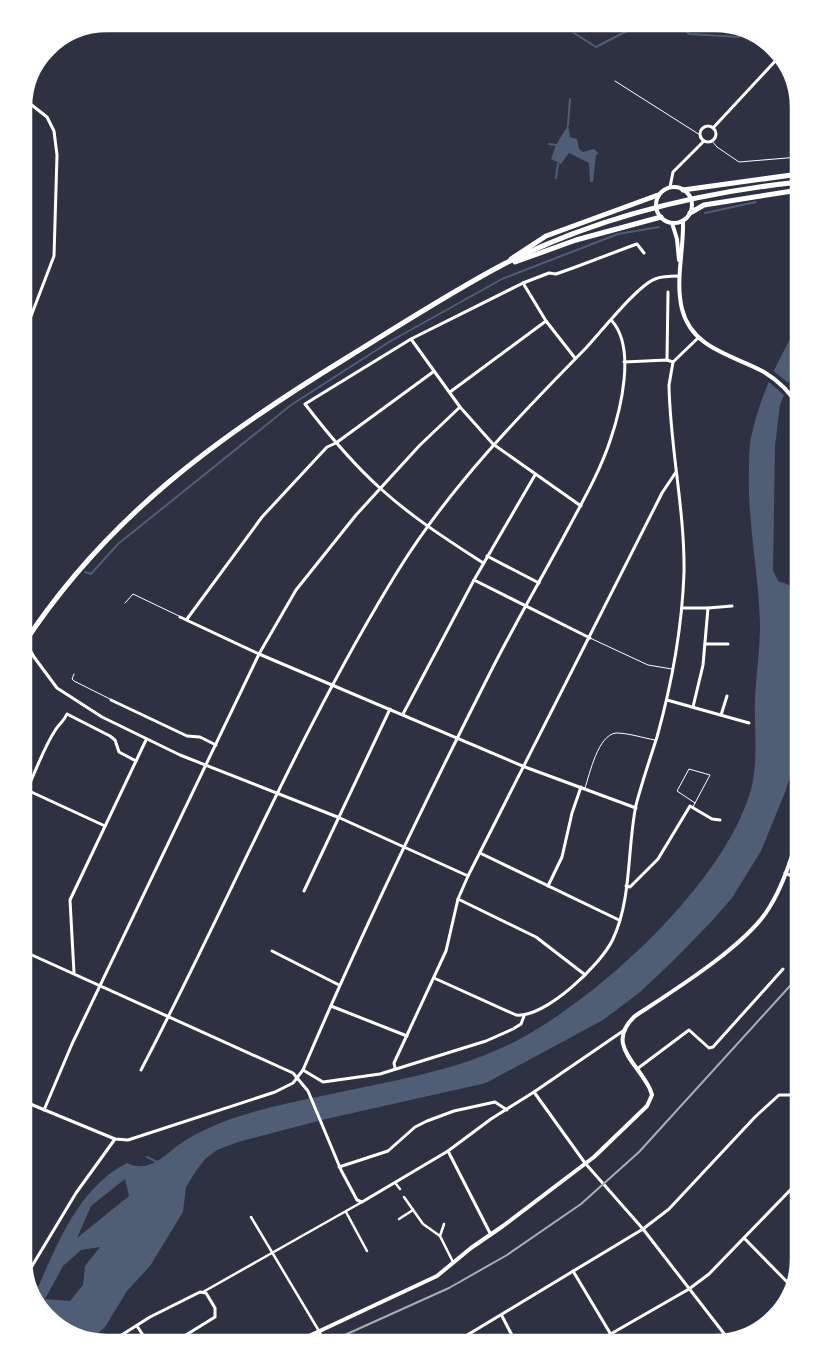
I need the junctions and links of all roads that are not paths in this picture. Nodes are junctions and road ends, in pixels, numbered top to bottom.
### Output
1 (775, 61) edge
2 (614, 81) dead end
3 (31, 104) edge
4 (713, 128) junction
5 (700, 135) junction
6 (704, 141) junction
7 (712, 141) junction
8 (791, 157) edge
9 (791, 175) edge
10 (791, 183) edge
11 (670, 187) junction
12 (684, 190) junction
13 (791, 191) edge
14 (658, 196) junction
15 (690, 213) junction
16 (661, 217) junction
17 (683, 221) junction
18 (672, 223) junction
19 (644, 253) dead end
20 (504, 264) junction
21 (680, 270) junction
22 (679, 276) junction
23 (523, 283) junction
24 (668, 292) dead end
25 (31, 316) edge
26 (546, 321) junction
27 (612, 321) junction
28 (698, 338) junction
29 (411, 339) junction
30 (576, 358) junction
31 (667, 360) junction
32 (624, 362) junction
33 (673, 362) junction
34 (433, 372) junction
35 (450, 392) junction
36 (791, 396) edge
37 (460, 407) junction
38 (336, 443) junction
39 (493, 444) junction
40 (677, 470) junction
41 (536, 475) junction
42 (380, 489) junction
43 (580, 506) junction
44 (428, 527) junction
45 (487, 556) junction
46 (483, 563) junction
47 (474, 580) junction
48 (540, 583) junction
49 (125, 603) dead end
50 (527, 606) junction
51 (732, 606) dead end
52 (682, 608) junction
53 (708, 608) junction
54 (180, 617) joint
55 (186, 619) junction
56 (31, 632) edge
57 (590, 638) junction
58 (705, 644) junction
59 (728, 644) dead end
60 (31, 652) edge
61 (259, 654) junction
62 (673, 669) junction
63 (74, 674) dead end
64 (333, 684) junction
65 (727, 696) dead end
66 (111, 700) joint
67 (667, 700) junction
68 (693, 707) junction
69 (390, 709) junction
70 (403, 714) junction
71 (721, 715) junction
72 (749, 723) dead end
73 (459, 738) junction
74 (146, 740) junction
75 (656, 740) junction
76 (216, 745) junction
77 (136, 761) junction
78 (206, 764) junction
79 (524, 767) junction
80 (31, 780) edge
81 (583, 788) junction
82 (31, 792) edge
83 (276, 792) junction
84 (695, 803) junction
85 (636, 808) junction
86 (692, 808) junction
87 (340, 818) junction
88 (720, 820) dead end
89 (105, 826) junction
90 (406, 847) junction
91 (480, 853) junction
92 (791, 858) edge
93 (789, 863) joint
94 (785, 873) junction
95 (791, 875) edge
96 (468, 876) junction
97 (548, 886) junction
98 (626, 886) junction
99 (304, 891) dead end
100 (458, 900) junction
101 (620, 920) junction
102 (272, 950) dead end
103 (31, 955) edge
104 (783, 969) dead end
105 (74, 973) junction
106 (584, 974) junction
107 (434, 978) junction
108 (339, 985) junction
109 (101, 986) junction
110 (331, 1006) junction
111 (524, 1016) junction
112 (169, 1017) junction
113 (623, 1031) junction
114 (407, 1036) junction
115 (395, 1068) junction
116 (637, 1069) junction
117 (141, 1070) dead end
118 (303, 1070) junction
119 (298, 1077) junction
120 (534, 1092) junction
121 (791, 1098) edge
122 (31, 1105) edge
123 (44, 1110) junction
124 (507, 1110) junction
125 (115, 1139) junction
126 (448, 1151) junction
127 (585, 1163) junction
128 (339, 1167) junction
129 (396, 1184) junction
130 (400, 1189) dead end
131 (791, 1190) edge
132 (404, 1197) dead end
133 (362, 1202) junction
134 (413, 1210) junction
135 (346, 1212) junction
136 (251, 1217) dead end
137 (400, 1219) dead end
138 (444, 1224) dead end
139 (643, 1229) junction
140 (491, 1235) junction
141 (440, 1236) junction
142 (744, 1238) junction
143 (368, 1250) dead end
144 (273, 1253) junction
145 (453, 1262) junction
146 (32, 1266) edge
147 (573, 1271) junction
148 (787, 1282) edge
149 (689, 1289) junction
150 (203, 1292) junction
151 (502, 1316) junction
152 (137, 1326) junction
153 (319, 1331) junction
154 (724, 1334) edge
155 (122, 1335) edge
156 (143, 1335) edge
157 (186, 1335) edge
158 (311, 1335) edge
159 (321, 1335) edge
160 (468, 1335) edge
161 (512, 1335) edge
162 (611, 1335) joint

1 - 4 street
2 - 5 lane
3 - 25 street
4 - 5 street
4 - 7 street
5 - 6 street
6 - 7 street
6 - 11 street
7 - 8 lane
9 - 12 main road
10 - 20 main road
11 - 12 street
11 - 14 street
12 - 15 street
13 - 15 main road
14 - 16 street
14 - 20 main road
15 - 17 street
16 - 18 street
16 - 20 main road
17 - 18 street
17 - 21 street
18 - 21 street
19 - 23 street
20 - 56 main road
21 - 22 street
22 - 27 street
22 - 28 street
23 - 26 street
23 - 29 street
24 - 31 street
26 - 30 street
26 - 35 street
27 - 30 street
27 - 32 street
28 - 33 street
28 - 36 street
29 - 34 street
29 - 38 street
30 - 39 street
31 - 32 street
31 - 33 street
32 - 43 street
33 - 40 street
34 - 35 street
34 - 38 street
35 - 37 street
37 - 39 street
37 - 42 street
38 - 42 street
38 - 55 street
39 - 41 street
39 - 44 street
40 - 52 street
40 - 57 street
41 - 43 street
41 - 45 street
42 - 44 street
42 - 61 street
43 - 48 street
44 - 46 street
44 - 64 street
45 - 46 street
45 - 48 street
46 - 47 street
47 - 50 street
47 - 70 street
48 - 50 street
49 - 54 lane
50 - 57 street
50 - 73 street
51 - 53 street
52 - 53 street
52 - 62 street
53 - 58 street
54 - 55 street
55 - 61 street
57 - 62 lane
57 - 79 street
58 - 59 street
58 - 68 street
60 - 74 street
61 - 64 street
61 - 76 street
62 - 67 street
63 - 66 lane
64 - 69 street
64 - 83 street
65 - 71 street
66 - 76 street
67 - 68 street
67 - 75 street
68 - 71 street
69 - 70 street
69 - 87 street
70 - 73 street
71 - 72 street
73 - 79 street
73 - 90 street
74 - 77 street
74 - 78 street
75 - 81 lane
75 - 85 street
76 - 78 street
77 - 80 street
77 - 89 street
78 - 83 street
78 - 109 street
79 - 81 street
79 - 91 street
81 - 85 street
81 - 97 street
82 - 89 street
83 - 87 street
83 - 112 street
84 - 84 lane
84 - 86 lane
85 - 98 street
86 - 88 street
86 - 98 street
87 - 90 street
87 - 99 street
89 - 105 street
90 - 96 street
90 - 108 street
91 - 96 street
91 - 97 street
92 - 93 street
93 - 94 street
94 - 95 street
94 - 113 street
96 - 100 street
97 - 101 street
98 - 101 street
100 - 106 street
100 - 107 street
101 - 106 street
102 - 108 street
103 - 105 street
104 - 116 street
105 - 109 street
106 - 111 street
107 - 111 street
107 - 114 street
108 - 110 street
109 - 112 street
109 - 123 street
110 - 114 street
110 - 118 street
111 - 115 street
112 - 117 street
112 - 119 street
113 - 116 street
113 - 120 street
114 - 115 street
115 - 118 street
116 - 127 street
118 - 119 street
119 - 125 street
119 - 128 street
120 - 124 street
120 - 127 street
121 - 139 street
122 - 123 street
123 - 125 street
124 - 126 street
124 - 128 street
125 - 146 street
126 - 129 street
126 - 140 street
127 - 139 street
127 - 140 street
128 - 133 street
129 - 130 street
129 - 133 street
131 - 142 street
132 - 134 street
133 - 135 street
134 - 137 street
134 - 141 street
135 - 143 street
135 - 144 street
136 - 144 street
138 - 141 street
139 - 147 street
139 - 149 street
140 - 145 street
141 - 145 street
142 - 148 street
142 - 149 street
144 - 150 street
144 - 153 street
145 - 153 street
147 - 151 street
147 - 162 street
149 - 154 street
149 - 162 street
150 - 152 street
150 - 157 street
151 - 160 street
151 - 161 street
152 - 155 street
152 - 156 street
153 - 158 street
153 - 159 street

